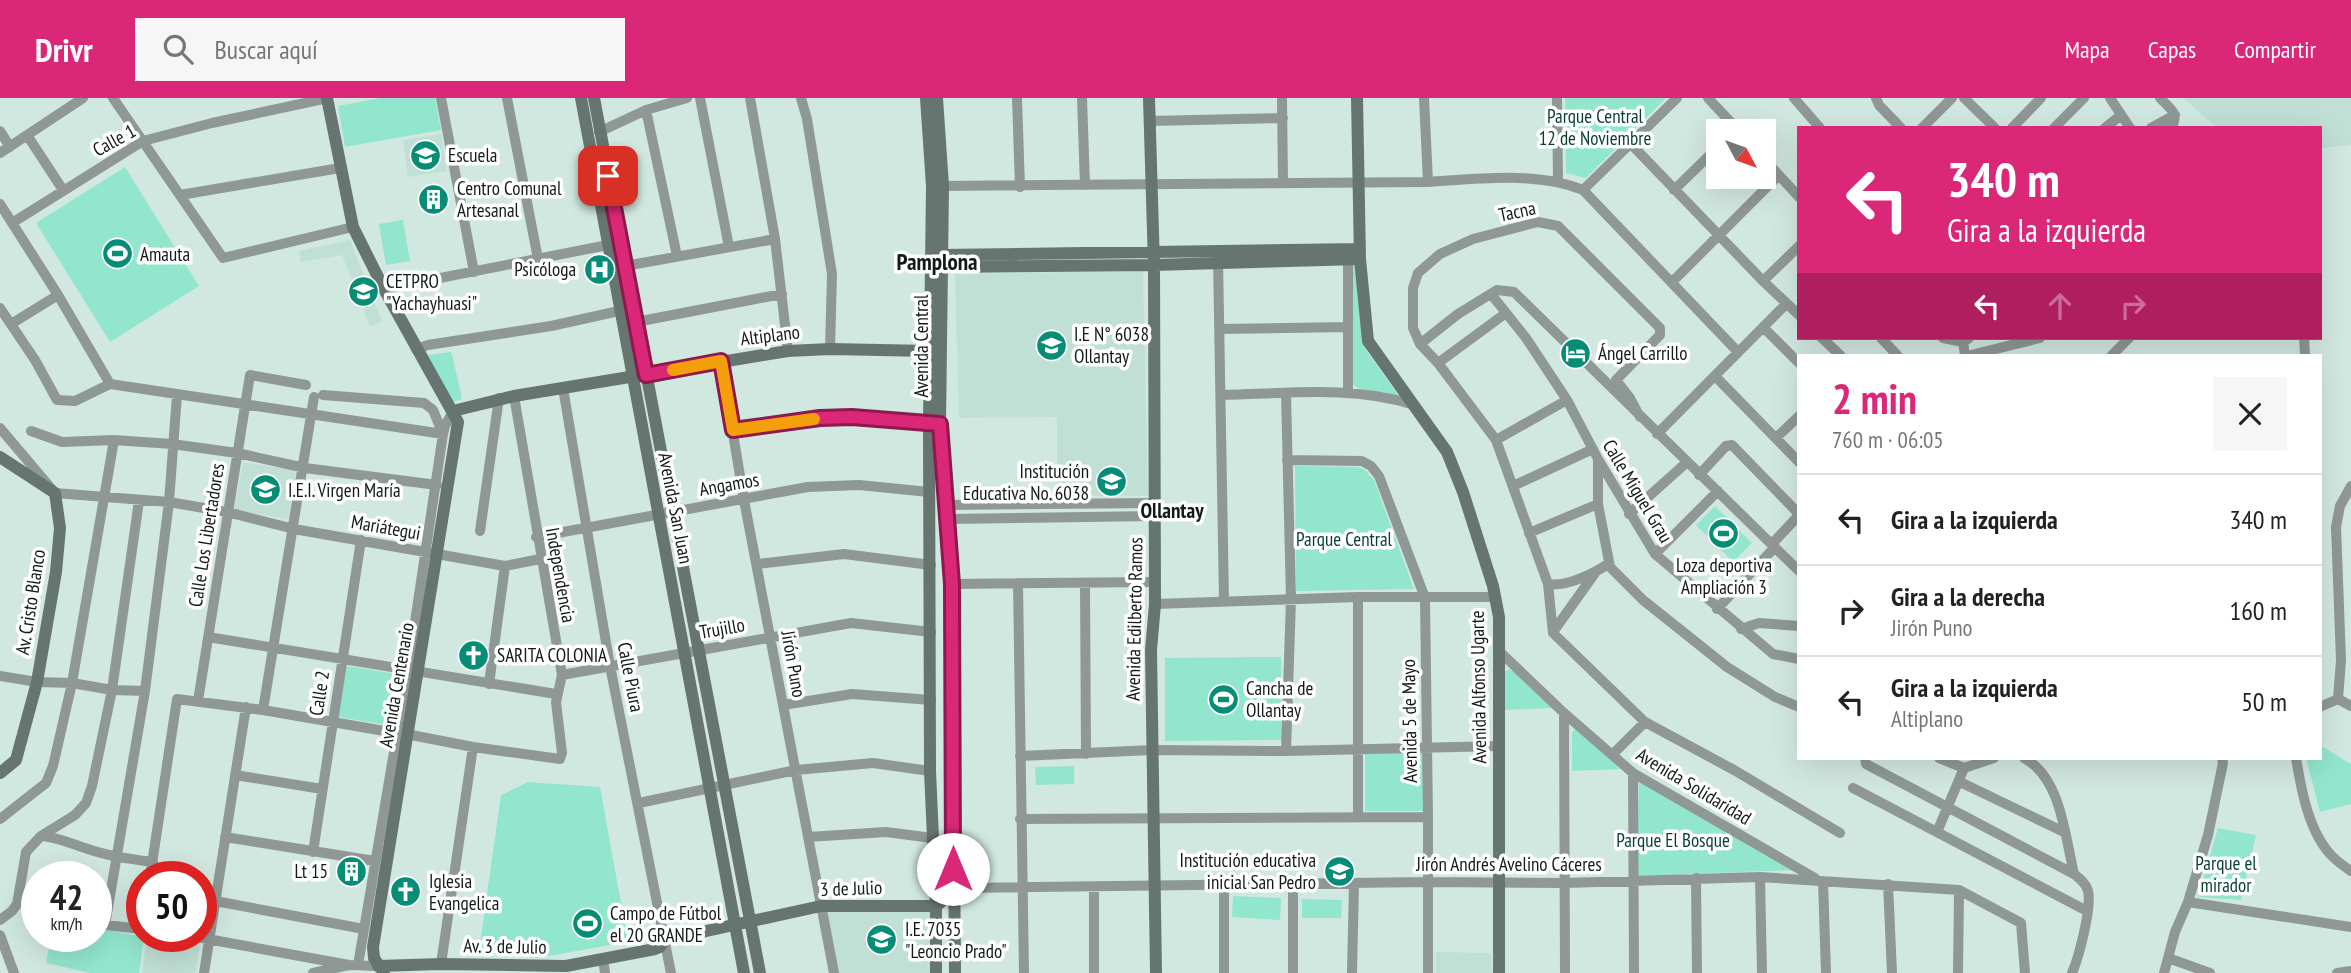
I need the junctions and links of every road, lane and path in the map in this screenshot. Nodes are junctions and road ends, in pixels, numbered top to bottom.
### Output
1 (83, 98) edge
2 (113, 98) edge
3 (328, 98) edge
4 (441, 98) edge
5 (507, 98) edge
6 (581, 98) edge
7 (593, 98) edge
8 (687, 98) edge
9 (700, 98) edge
10 (750, 98) edge
11 (801, 98) edge
12 (926, 98) edge
13 (937, 98) edge
14 (1017, 98) edge
15 (1082, 98) edge
16 (1149, 98) edge
17 (1282, 98) edge
18 (1357, 98) edge
19 (1424, 98) edge
20 (1557, 98) edge
21 (1677, 98) edge
22 (1708, 98) edge
23 (1794, 98) edge
24 (1876, 98) edge
25 (1952, 98) edge
26 (1965, 98) edge
27 (2042, 98) edge
28 (2084, 98) edge
29 (2110, 98) edge
30 (2160, 98) edge
31 (646, 110) junction
32 (2175, 115) junction
33 (2121, 116) junction
34 (1283, 118) junction
35 (1726, 119) edge
36 (1149, 121) junction
37 (1819, 126) edge
38 (1899, 126) edge
39 (1924, 126) edge
40 (1993, 126) edge
41 (2014, 126) edge
42 (2056, 126) edge
43 (2108, 126) edge
44 (2128, 126) edge
45 (2155, 126) edge
46 (2172, 126) edge
47 (0, 131) edge
48 (599, 132) junction
49 (27, 135) junction
50 (142, 141) junction
51 (1630, 143) junction
52 (10, 146) junction
53 (0, 153) edge
54 (1706, 159) edge
55 (340, 168) junction
56 (1776, 172) edge
57 (1779, 175) junction
58 (1357, 181) junction
59 (1558, 181) junction
60 (1428, 182) junction
61 (1150, 183) junction
62 (1283, 183) junction
63 (1085, 185) junction
64 (937, 186) junction
65 (1020, 187) junction
66 (63, 190) junction
67 (1583, 190) junction
68 (1674, 190) junction
69 (180, 195) junction
70 (1797, 195) edge
71 (0, 204) edge
72 (12, 223) junction
73 (353, 227) junction
74 (1719, 236) junction
75 (775, 239) junction
76 (621, 242) junction
77 (607, 245) junction
78 (729, 247) junction
79 (1797, 248) edge
80 (1354, 254) junction
81 (677, 256) junction
82 (1218, 258) junction
83 (538, 259) junction
84 (1153, 259) junction
85 (941, 261) junction
86 (625, 266) junction
87 (474, 271) junction
88 (1763, 281) junction
89 (1672, 282) junction
90 (384, 289) junction
91 (782, 294) junction
92 (1491, 294) junction
93 (58, 295) junction
94 (1786, 304) junction
95 (0, 308) edge
96 (619, 311) junction
97 (1506, 313) junction
98 (1797, 313) edge
99 (636, 322) junction
100 (11, 324) junction
101 (1348, 327) junction
102 (1763, 327) junction
103 (1220, 329) junction
104 (1824, 340) edge
105 (1883, 340) edge
106 (2032, 340) edge
107 (2127, 340) edge
108 (1420, 344) junction
109 (416, 349) junction
110 (830, 349) junction
111 (788, 351) junction
112 (929, 351) junction
113 (1738, 352) junction
114 (1839, 354) edge
115 (1896, 354) edge
116 (1975, 354) edge
117 (2113, 354) edge
118 (721, 361) junction
119 (1797, 361) edge
120 (1438, 363) junction
121 (646, 375) junction
122 (1715, 376) junction
123 (632, 377) junction
124 (110, 384) junction
125 (306, 386) dead end
126 (563, 388) junction
127 (1349, 393) junction
128 (1286, 394) junction
129 (177, 395) junction
130 (1221, 395) junction
131 (514, 396) junction
132 (499, 398) junction
133 (1567, 400) junction
134 (1411, 404) junction
135 (245, 405) junction
136 (453, 411) junction
137 (311, 416) junction
138 (1640, 417) junction
139 (1797, 418) edge
140 (934, 424) junction
141 (0, 428) edge
142 (733, 430) junction
143 (31, 431) dead end
144 (443, 434) junction
145 (1657, 434) junction
146 (1776, 438) junction
147 (114, 440) junction
148 (1496, 440) junction
149 (172, 444) junction
150 (1593, 449) junction
151 (237, 453) junction
152 (0, 457) edge
153 (1598, 459) junction
154 (1287, 460) junction
155 (1797, 460) edge
156 (1686, 463) junction
157 (303, 468) junction
158 (1699, 475) junction
159 (437, 485) junction
160 (1513, 486) junction
161 (2351, 486) edge
162 (1718, 491) junction
163 (929, 492) junction
164 (55, 493) junction
165 (106, 498) junction
166 (744, 500) junction
167 (139, 501) junction
168 (169, 502) junction
169 (1598, 504) junction
170 (946, 505) junction
171 (1154, 510) junction
172 (673, 511) junction
173 (227, 512) junction
174 (1797, 512) edge
175 (657, 514) junction
176 (1629, 514) junction
177 (1797, 517) edge
178 (948, 519) junction
179 (585, 527) junction
180 (293, 528) junction
181 (480, 531) dead end
182 (1530, 533) junction
183 (537, 537) junction
184 (361, 540) junction
185 (1774, 546) junction
186 (431, 553) junction
187 (1655, 554) junction
188 (540, 559) junction
189 (758, 564) junction
190 (1608, 564) junction
191 (931, 565) junction
192 (505, 566) junction
193 (1797, 569) edge
194 (1595, 573) junction
195 (1154, 582) junction
196 (1018, 583) junction
197 (952, 584) junction
198 (1085, 584) junction
199 (1548, 584) junction
200 (1358, 597) junction
201 (1495, 597) junction
202 (1424, 598) junction
203 (1291, 599) junction
204 (1224, 601) junction
205 (1155, 604) junction
206 (1717, 609) junction
207 (1797, 626) edge
208 (1741, 629) junction
209 (931, 632) junction
210 (1553, 633) junction
211 (208, 637) junction
212 (772, 637) junction
213 (274, 648) junction
214 (699, 650) junction
215 (1499, 651) junction
216 (684, 653) junction
217 (342, 659) junction
218 (1795, 659) edge
219 (610, 666) junction
220 (413, 670) junction
221 (562, 675) junction
222 (0, 676) edge
223 (37, 682) junction
224 (72, 682) junction
225 (489, 684) junction
226 (112, 690) junction
227 (145, 691) junction
228 (556, 694) junction
229 (2337, 699) junction
230 (931, 700) junction
231 (198, 701) junction
232 (783, 705) junction
233 (1797, 706) edge
234 (2322, 706) edge
235 (2351, 706) edge
236 (246, 707) junction
237 (262, 710) junction
238 (1564, 713) junction
239 (332, 721) junction
240 (1645, 722) junction
241 (401, 734) junction
242 (1499, 746) junction
243 (472, 747) junction
244 (1427, 748) junction
245 (1359, 749) junction
246 (1152, 750) junction
247 (1286, 751) junction
248 (1086, 754) junction
249 (1612, 755) junction
250 (1020, 756) junction
251 (1865, 760) edge
252 (1944, 760) edge
253 (1988, 760) edge
254 (2027, 760) edge
255 (2222, 760) edge
256 (2297, 760) edge
257 (1964, 768) junction
258 (796, 770) junction
259 (930, 771) junction
260 (0, 773) edge
261 (1633, 773) junction
262 (235, 775) junction
263 (1960, 782) junction
264 (725, 786) junction
265 (1853, 788) dead end
266 (322, 789) junction
267 (708, 789) junction
268 (639, 803) junction
269 (1949, 808) junction
270 (1358, 817) junction
271 (1428, 817) junction
272 (0, 819) edge
273 (1020, 819) junction
274 (1154, 819) junction
275 (1937, 832) junction
276 (2064, 832) junction
277 (1840, 833) dead end
278 (41, 836) junction
279 (225, 837) junction
280 (808, 837) junction
281 (932, 838) junction
282 (313, 852) junction
283 (117, 857) junction
284 (146, 861) edge
285 (153, 861) edge
286 (375, 861) junction
287 (2351, 871) edge
288 (2074, 874) junction
289 (1760, 877) junction
290 (112, 878) edge
291 (1696, 878) junction
292 (1632, 880) junction
293 (1821, 881) junction
294 (1429, 882) junction
295 (1354, 883) junction
296 (1498, 883) junction
297 (1565, 883) junction
298 (1293, 884) junction
299 (1888, 884) junction
300 (1224, 886) junction
301 (1156, 887) junction
302 (217, 888) edge
303 (1022, 888) junction
304 (1094, 888) junction
305 (1959, 890) junction
306 (953, 895) junction
307 (217, 901) edge
308 (2188, 902) junction
309 (821, 906) junction
310 (936, 906) junction
311 (2087, 911) junction
312 (0, 920) edge
313 (750, 921) junction
314 (735, 925) junction
315 (2351, 927) edge
316 (364, 929) junction
317 (0, 935) edge
318 (665, 940) junction
319 (217, 941) edge
320 (207, 952) edge
321 (603, 958) junction
322 (2168, 958) junction
323 (441, 964) junction
324 (347, 968) edge
325 (381, 969) edge
326 (537, 970) edge
327 (15, 971) edge
328 (2351, 971) edge
329 (204, 973) edge
330 (313, 973) edge
331 (606, 973) edge
332 (671, 973) edge
333 (744, 973) edge
334 (760, 973) edge
335 (834, 973) edge
336 (936, 973) edge
337 (954, 973) edge
338 (1024, 973) edge
339 (1094, 973) edge
340 (1156, 973) edge
341 (1224, 973) edge
342 (1293, 973) edge
343 (1352, 973) edge
344 (1428, 973) edge
345 (1499, 973) edge
346 (1566, 973) edge
347 (1634, 973) edge
348 (1697, 973) edge
349 (1762, 973) edge
350 (1826, 973) edge
351 (1892, 973) edge
352 (1958, 973) edge
353 (2025, 973) edge
354 (2072, 973) edge
355 (2164, 973) edge
356 (2210, 973) edge
357 (2337, 973) edge

1 - 49 street
2 - 50 street
3 - 50 street, Calle 1
3 - 55 street, Avenida Centenario
4 - 87 street
5 - 83 street
6 - 77 street, Avenida San Juan
7 - 48 street, Avenida San Juan
8 - 31 street
9 - 78 street
10 - 75 street
11 - 110 street
12 - 64 street, Avenida Central
13 - 64 street, Avenida Central
14 - 65 street
15 - 63 street
16 - 36 street, Avenida Edilberto Ramos
17 - 34 street
18 - 58 street, Avenida Alfonso Ugarte
19 - 60 street
20 - 59 street
21 - 51 street
22 - 35 street
23 - 37 street
24 - 38 street
25 - 39 street
26 - 40 street
27 - 41 street
28 - 42 street
29 - 33 street
30 - 32 street
31 - 48 street
31 - 81 street
32 - 45 street
32 - 46 street
33 - 43 street
33 - 44 street
34 - 36 street
34 - 62 street
36 - 61 street, Avenida Edilberto Ramos
47 - 52 street
48 - 76 street, Avenida San Juan
49 - 52 street
49 - 66 street
50 - 66 street, Calle 1
50 - 69 street
51 - 67 street
51 - 68 street
52 - 53 street
54 - 68 street
55 - 69 street
55 - 73 street, Avenida Centenario
56 - 57 street
57 - 70 street
57 - 74 street
58 - 60 street
58 - 62 street
58 - 80 street, Avenida Alfonso Ugarte
59 - 60 street
59 - 67 street
61 - 62 street
61 - 63 street
61 - 84 street, Avenida Edilberto Ramos
63 - 65 street
64 - 65 street
64 - 85 street, Avenida Central
64 - 112 street, Avenida Central
66 - 72 street, Calle 1
67 - 89 street
68 - 74 street
69 - 73 street
71 - 72 street
72 - 93 street
73 - 90 street, Avenida Centenario
74 - 88 street
74 - 89 street
75 - 78 street
75 - 91 street
76 - 77 street
76 - 86 street, Avenida San Juan
77 - 83 street
77 - 96 street, Avenida San Juan
78 - 81 street
79 - 88 street
80 - 82 street
80 - 101 street
80 - 134 street, Avenida Alfonso Ugarte
81 - 86 street
82 - 84 street
82 - 103 street
83 - 87 street
84 - 85 street
84 - 171 street, Avenida Edilberto Ramos
85 - 140 street, Avenida Central
86 - 99 street, Avenida San Juan
87 - 90 street
88 - 94 street
89 - 113 street
90 - 109 street, Avenida Centenario
91 - 99 street
91 - 111 street
92 - 97 street, Calle Miguel Grau
92 - 108 street
92 - 138 street
93 - 100 street
93 - 124 street
94 - 98 street
94 - 102 street
95 - 100 street
96 - 109 street
96 - 123 street, Avenida San Juan
97 - 120 street
97 - 133 street, Calle Miguel Grau
99 - 121 street, Avenida San Juan
100 - 124 street
101 - 103 street
101 - 127 street
102 - 113 street
102 - 119 street
103 - 130 street
104 - 114 street
105 - 115 street
106 - 116 street
107 - 117 street
108 - 120 street
108 - 138 street, Tacna
109 - 136 street, Avenida Centenario
110 - 111 street, Altiplano
110 - 112 street, Altiplano
111 - 118 street, Altiplano
112 - 140 street, Avenida Central
113 - 122 street
118 - 121 street, Altiplano
118 - 142 street, Jirón Puno
120 - 148 street
121 - 123 street, Altiplano
121 - 172 street, Avenida San Juan
122 - 145 street
122 - 146 street
123 - 126 street, Altiplano
123 - 175 street, Avenida San Juan
124 - 129 street
125 - 135 street, Calle Los Libertadores
126 - 131 street, Altiplano
126 - 179 street, Calle Piura
127 - 128 street
127 - 134 street
128 - 130 street
128 - 154 street
129 - 135 street
129 - 149 street
130 - 204 street
131 - 132 street, Altiplano
131 - 183 street, Independencia
132 - 136 street, Altiplano
132 - 181 street
133 - 148 street
133 - 150 street, Calle Miguel Grau
134 - 201 street, Avenida Alfonso Ugarte
135 - 137 street
135 - 151 street, Calle Los Libertadores
136 - 144 street, Avenida Centenario
136 - 186 street, Avenida Centenario
137 - 144 street
137 - 144 street
137 - 157 street
138 - 145 street
139 - 146 street
140 - 142 street
140 - 163 street, Avenida Central
140 - 170 street, Avenida Central
141 - 164 street
142 - 166 street, Jirón Puno
143 - 147 street
144 - 159 street, Avenida Centenario
145 - 156 street
146 - 155 street
147 - 149 street
147 - 165 street
148 - 160 street
149 - 151 street
149 - 168 street
150 - 153 street, Calle Miguel Grau
150 - 160 street
151 - 157 street
151 - 173 street, Calle Los Libertadores
152 - 164 street
153 - 169 street
153 - 176 street, Calle Miguel Grau
154 - 202 street, Avenida 5 de Mayo
154 - 203 street
156 - 158 street
156 - 176 street
157 - 159 street
157 - 180 street
158 - 162 street
158 - 174 street
159 - 186 street, Avenida Centenario
160 - 182 street
161 - 229 street
162 - 185 street
162 - 187 street
163 - 166 street, Angamos
163 - 191 street, Avenida Central
164 - 165 street, Mariátegui
164 - 223 street, Av. Cristo Blanco
165 - 167 street, Mariátegui
165 - 224 street
166 - 172 street, Angamos
166 - 189 street, Jirón Puno
167 - 168 street, Mariátegui
167 - 226 street
168 - 173 street, Mariátegui
168 - 227 street
169 - 182 street
169 - 190 street
170 - 171 street
170 - 178 street, Avenida Central
171 - 178 street
171 - 195 street, Avenida Edilberto Ramos
172 - 175 street, Angamos
172 - 214 street, Avenida San Juan
173 - 180 street, Mariátegui
173 - 211 street, Calle Los Libertadores
175 - 179 street, Angamos
175 - 216 street, Avenida San Juan
176 - 187 street, Calle Miguel Grau
177 - 185 street
178 - 197 street, Avenida Central
179 - 183 street, Angamos
179 - 219 street, Calle Piura
180 - 184 street, Mariátegui
180 - 213 street
182 - 199 street
183 - 188 street, Independencia
184 - 186 street, Mariátegui
184 - 217 street, Calle 2
185 - 193 street
185 - 206 street
186 - 192 street, Mariátegui
186 - 220 street, Avenida Centenario
187 - 206 street, Calle Miguel Grau
188 - 192 street, Mariátegui
188 - 221 street, Independencia
189 - 191 street
189 - 212 street, Jirón Puno
190 - 194 street
190 - 233 street
191 - 209 street, Avenida Central
192 - 225 street
194 - 199 street
194 - 210 street
195 - 198 street
195 - 205 street, Avenida Edilberto Ramos
196 - 197 street
196 - 198 street
196 - 250 street
197 - 306 street, Avenida Central
198 - 248 street
199 - 210 street
200 - 202 street
200 - 203 street
200 - 245 street
201 - 202 street
201 - 215 street, Avenida Alfonso Ugarte
202 - 244 street, Avenida 5 de Mayo
203 - 204 street
203 - 247 street
204 - 205 street
205 - 246 street, Avenida Edilberto Ramos
206 - 208 street, Calle Miguel Grau
207 - 208 street
208 - 218 street, Calle Miguel Grau
209 - 212 street, Trujillo
209 - 230 street, Avenida Central
210 - 240 street
211 - 213 street
211 - 231 street, Calle Los Libertadores
212 - 214 street, Trujillo
212 - 232 street, Jirón Puno
213 - 217 street
213 - 237 street
214 - 216 street, Trujillo
214 - 264 street, Avenida San Juan
215 - 238 street, Avenida Solidaridad
215 - 242 street, Avenida Alfonso Ugarte
216 - 219 street, Trujillo
216 - 267 street, Avenida San Juan
217 - 220 street
217 - 239 street, Calle 2
219 - 221 street, Trujillo
219 - 268 street, Calle Piura
220 - 225 street
220 - 241 street, Avenida Centenario
221 - 228 street, Independencia
222 - 223 street
223 - 224 street
223 - 260 street, Av. Cristo Blanco
224 - 226 street
224 - 272 street
225 - 228 street
226 - 227 street
226 - 278 street
227 - 283 street
228 - 243 street, Independencia
229 - 234 street
229 - 235 street
230 - 232 street
230 - 259 street, Avenida Central
231 - 236 street
231 - 285 street
232 - 258 street, Jirón Puno
236 - 237 street
236 - 262 street
237 - 239 street
238 - 249 street, Avenida Solidaridad
238 - 297 street
239 - 241 street
239 - 266 street, Calle 2
240 - 249 street
240 - 277 street
241 - 243 street
241 - 286 street, Avenida Centenario
241 - 325 street, Avenida Centenario
242 - 244 street
242 - 296 street, Avenida Alfonso Ugarte
243 - 323 street
244 - 245 street
244 - 271 street, Avenida 5 de Mayo
245 - 247 street
245 - 270 street
246 - 247 street
246 - 248 street
246 - 274 street, Avenida Edilberto Ramos
248 - 250 street
249 - 261 street, Avenida Solidaridad
250 - 273 street
251 - 269 street
252 - 257 street
253 - 257 street
254 - 276 street
255 - 308 street
256 - 287 street
257 - 263 street
258 - 259 street
258 - 264 street
258 - 280 street, Jirón Puno
259 - 281 street, Avenida Central
261 - 292 street
261 - 293 street, Avenida Solidaridad
262 - 266 street
262 - 279 street
263 - 269 street
263 - 276 street
264 - 267 street
264 - 313 street, Avenida San Juan
265 - 275 street
266 - 282 street, Calle 2
267 - 268 street
267 - 314 street, Avenida San Juan
268 - 318 street, Calle Piura
269 - 275 street
269 - 288 street
270 - 271 street
270 - 274 street
271 - 294 street, Avenida 5 de Mayo
273 - 274 street
273 - 303 street
274 - 301 street, Avenida Edilberto Ramos
275 - 311 street
276 - 288 street
278 - 283 street
278 - 312 street
279 - 282 street
279 - 302 street
280 - 281 street
280 - 309 street, Jirón Puno
281 - 310 street, Avenida Central
282 - 286 street
283 - 284 street
283 - 290 street
286 - 316 street, Avenida Centenario
288 - 311 street
289 - 291 street, Jirón Andrés Avelino Cáceres
289 - 293 street, Jirón Andrés Avelino Cáceres
289 - 349 street
291 - 292 street, Jirón Andrés Avelino Cáceres
291 - 348 street
292 - 297 street, Jirón Andrés Avelino Cáceres
292 - 347 street
293 - 299 street, Jirón Andrés Avelino Cáceres
293 - 350 street
294 - 295 street, Jirón Andrés Avelino Cáceres
294 - 296 street, Jirón Andrés Avelino Cáceres
294 - 344 street, Avenida 5 de Mayo
295 - 298 street, Jirón Andrés Avelino Cáceres
295 - 343 street
296 - 297 street, Jirón Andrés Avelino Cáceres
296 - 345 street, Avenida Alfonso Ugarte
297 - 346 street
298 - 300 street, Jirón Andrés Avelino Cáceres
298 - 342 street
299 - 305 street, Jirón Andrés Avelino Cáceres
299 - 351 street
300 - 301 street, Jirón Andrés Avelino Cáceres
300 - 341 street
301 - 304 street, Jirón Andrés Avelino Cáceres
301 - 340 street, Avenida Edilberto Ramos
303 - 304 street, Jirón Andrés Avelino Cáceres
303 - 306 street, Jirón Andrés Avelino Cáceres
303 - 338 street
304 - 339 street
305 - 352 street
305 - 353 street, Jirón Andrés Avelino Cáceres
306 - 310 street
306 - 337 street, Avenida Central
307 - 316 street
308 - 315 street
308 - 322 street
309 - 310 street, 3 de Julio
309 - 313 street, 3 de Julio
309 - 335 street, Jirón Puno
310 - 336 street, Avenida Central
311 - 354 street
313 - 314 street, Av. 3 de Julio
313 - 334 street, Avenida San Juan
314 - 318 street, Av. 3 de Julio
314 - 333 street, Avenida San Juan
316 - 324 street, Avenida Centenario
317 - 327 street
318 - 321 street, Av. 3 de Julio
318 - 332 street, Calle Piura
319 - 324 street
320 - 329 street
321 - 326 street, Av. 3 de Julio
321 - 331 street
322 - 355 street
322 - 356 street
323 - 325 street, Av. 3 de Julio
323 - 326 street, Av. 3 de Julio
324 - 325 street
324 - 330 street
328 - 357 street

